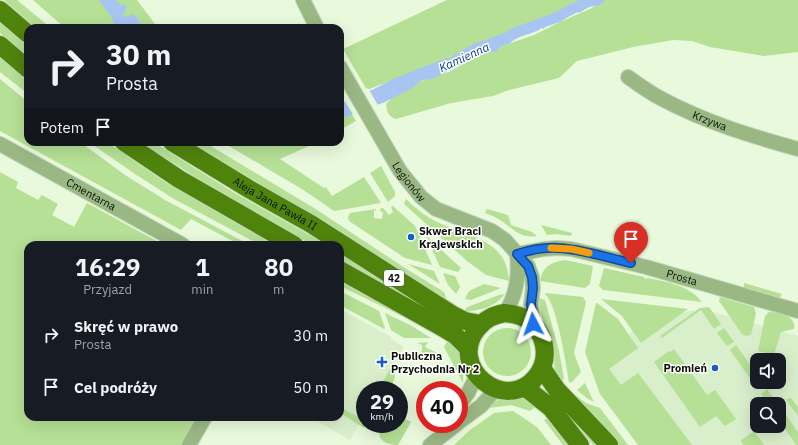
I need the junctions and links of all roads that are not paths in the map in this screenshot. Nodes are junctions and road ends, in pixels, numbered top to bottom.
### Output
1 (303, 0) edge
2 (0, 10) edge
3 (315, 24) edge
4 (24, 31) edge
5 (0, 45) edge
6 (24, 66) edge
7 (344, 74) edge
8 (628, 77) dead end
9 (0, 144) edge
10 (130, 146) edge
11 (179, 146) edge
12 (798, 149) edge
13 (176, 241) edge
14 (287, 241) edge
15 (338, 241) edge
16 (344, 245) edge
17 (517, 254) junction
18 (344, 272) edge
19 (798, 311) edge
20 (505, 313) junction
21 (481, 324) junction
22 (533, 324) junction
23 (468, 348) junction
24 (542, 368) junction
25 (477, 375) junction
26 (526, 388) junction
27 (496, 389) junction
28 (468, 393) edge
29 (468, 416) edge
30 (204, 421) edge
31 (439, 433) edge
32 (445, 433) edge
33 (432, 443) edge
34 (189, 445) edge
35 (580, 445) edge
36 (609, 445) edge

1 - 3 street
2 - 4 main road
5 - 6 main road
7 - 17 street, Legionów
8 - 12 street, Krzywa
9 - 13 street, Cmentarna
10 - 14 main road
11 - 15 main road, Aleja Jana Pawła II / 42
16 - 21 main road, Aleja Jana Pawła II / 42
17 - 19 street, Prosta
17 - 20 street
17 - 22 street, Legionów
18 - 23 main road, 42
20 - 21 main road
20 - 22 main road
21 - 23 main road
22 - 24 main road
23 - 25 main road
24 - 26 main road
24 - 36 main road
25 - 27 main road
25 - 28 street
26 - 27 main road
26 - 35 main road
27 - 29 street
30 - 34 street
31 - 33 street
32 - 33 street

